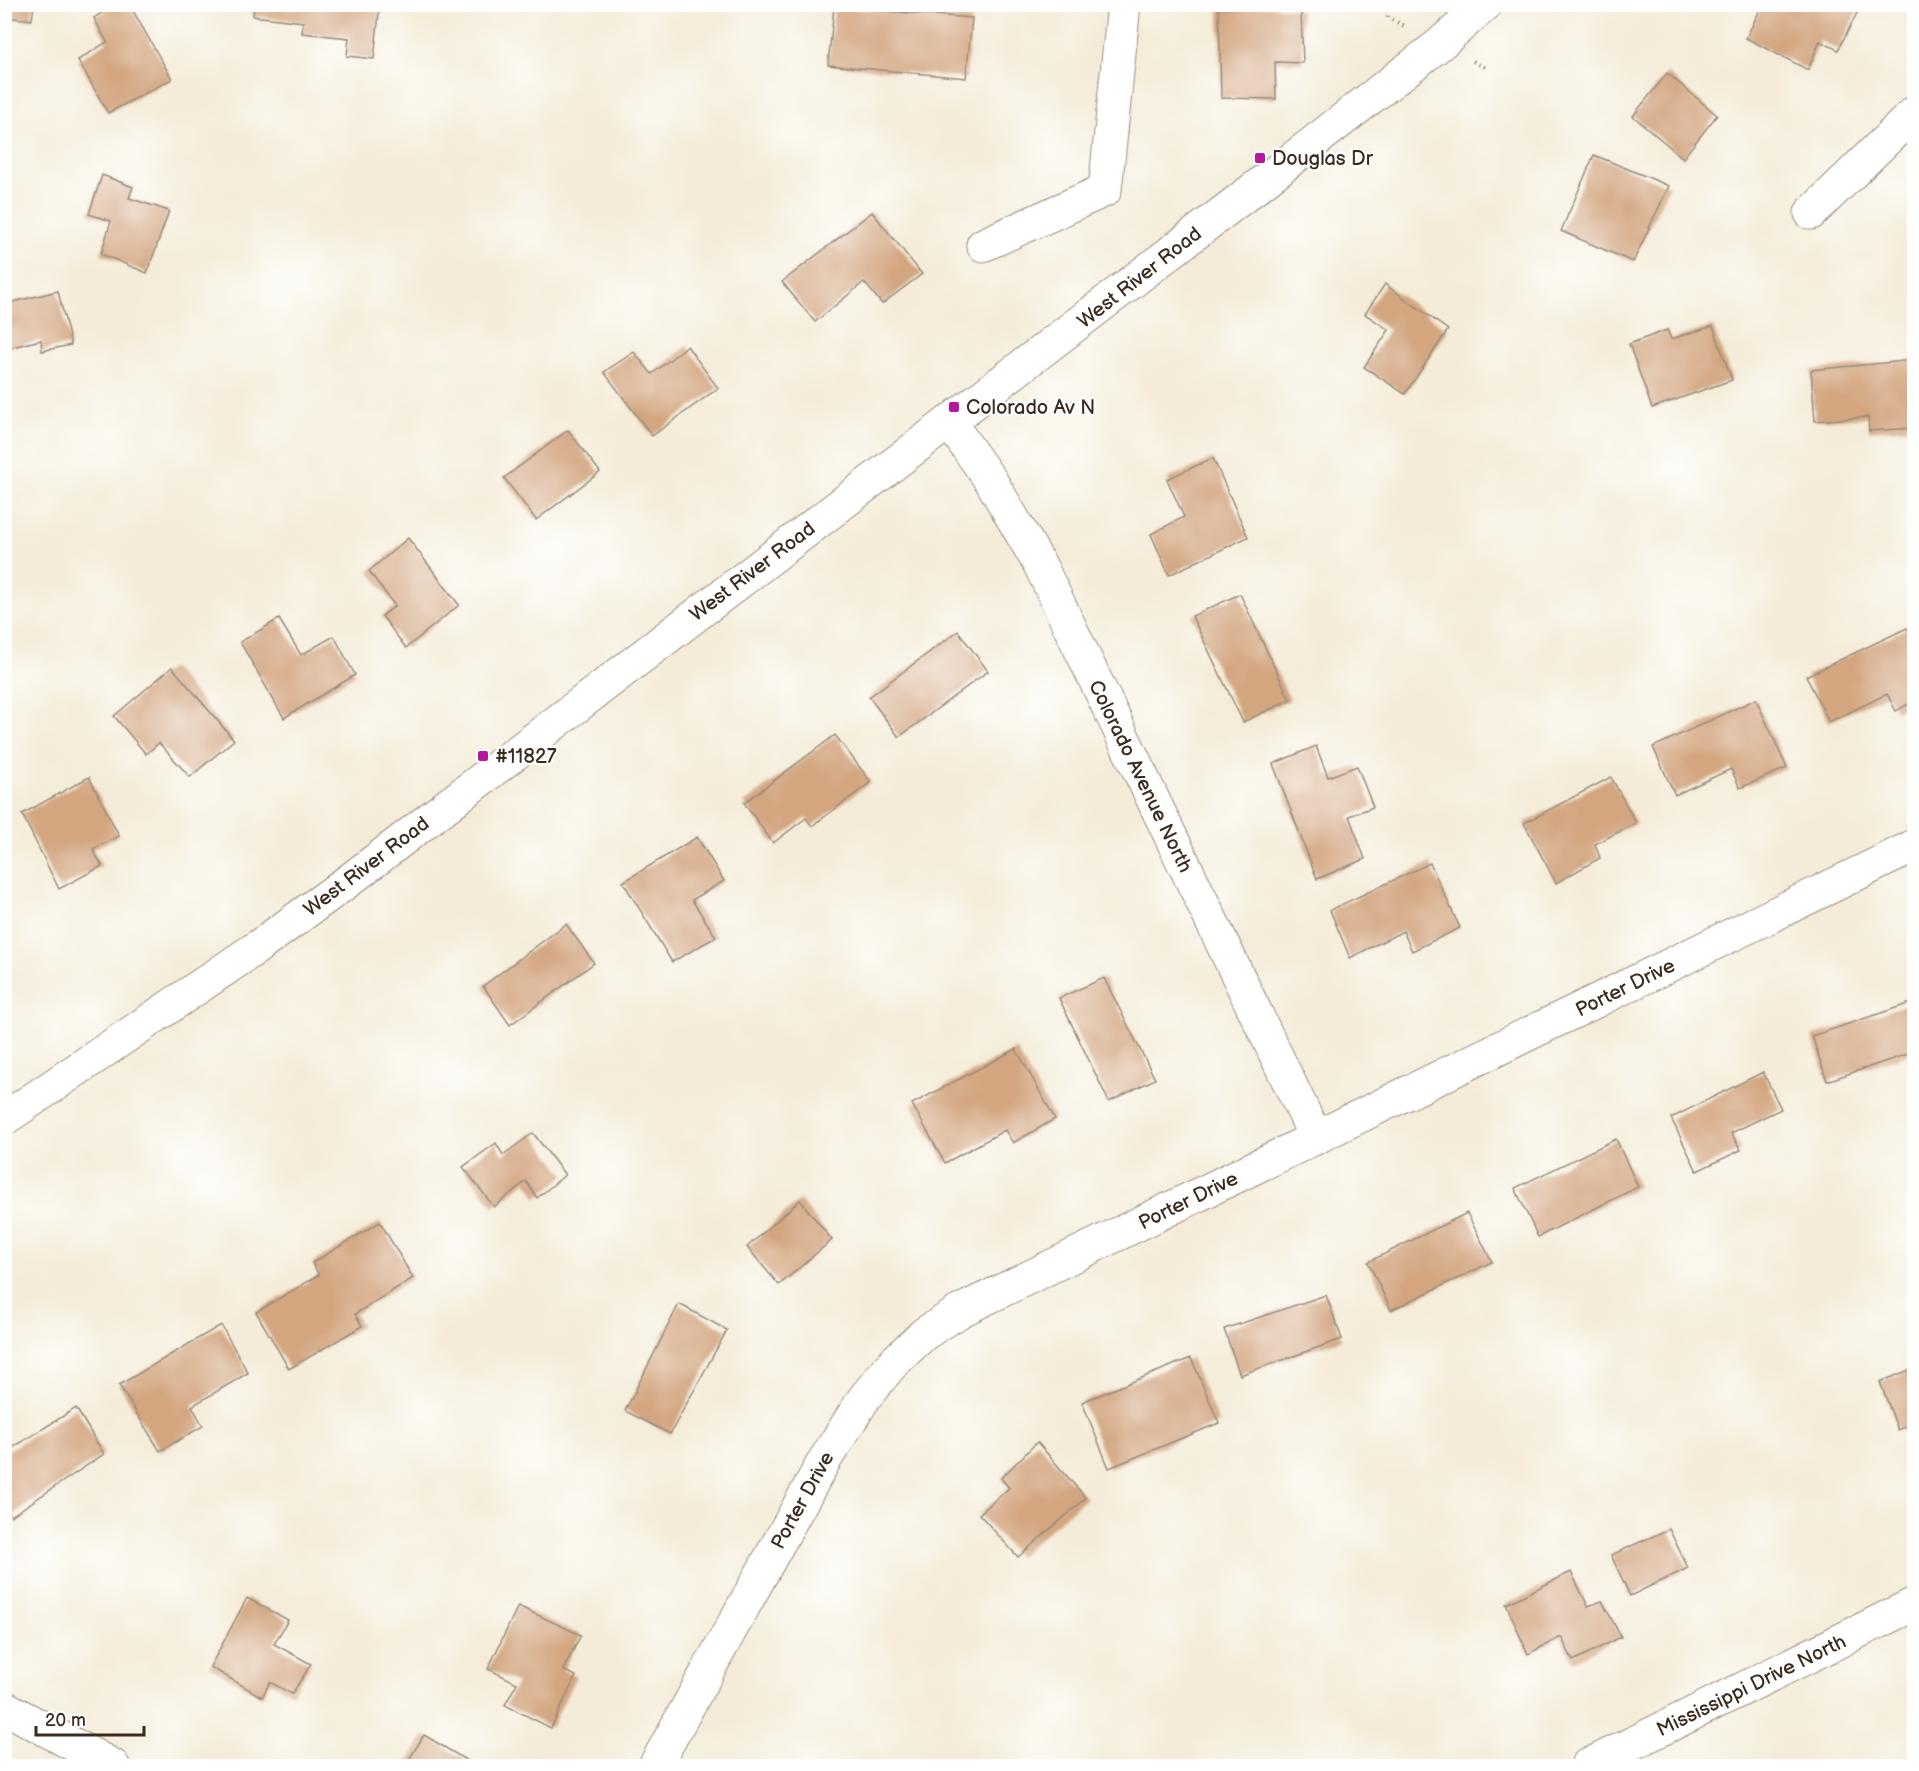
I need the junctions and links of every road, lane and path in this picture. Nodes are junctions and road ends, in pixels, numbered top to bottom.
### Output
1 (1124, 4) edge
2 (1386, 4) edge
3 (1486, 4) edge
4 (1388, 18) dead end
5 (1914, 113) edge
6 (1811, 213) dead end
7 (983, 244) dead end
8 (950, 423) junction
9 (1914, 846) edge
10 (4, 1119) edge
11 (1316, 1138) junction
12 (1914, 1604) edge
13 (4, 1707) edge
14 (113, 1767) edge
15 (655, 1767) edge
16 (1587, 1767) edge

1 - 7 street
2 - 4 path
3 - 8 street, West River Road
5 - 6 street
8 - 10 street, West River Road
8 - 11 street, Colorado Avenue North
9 - 11 street, Porter Drive
11 - 15 street, Porter Drive
12 - 16 street, Mississippi Drive North
13 - 14 street

